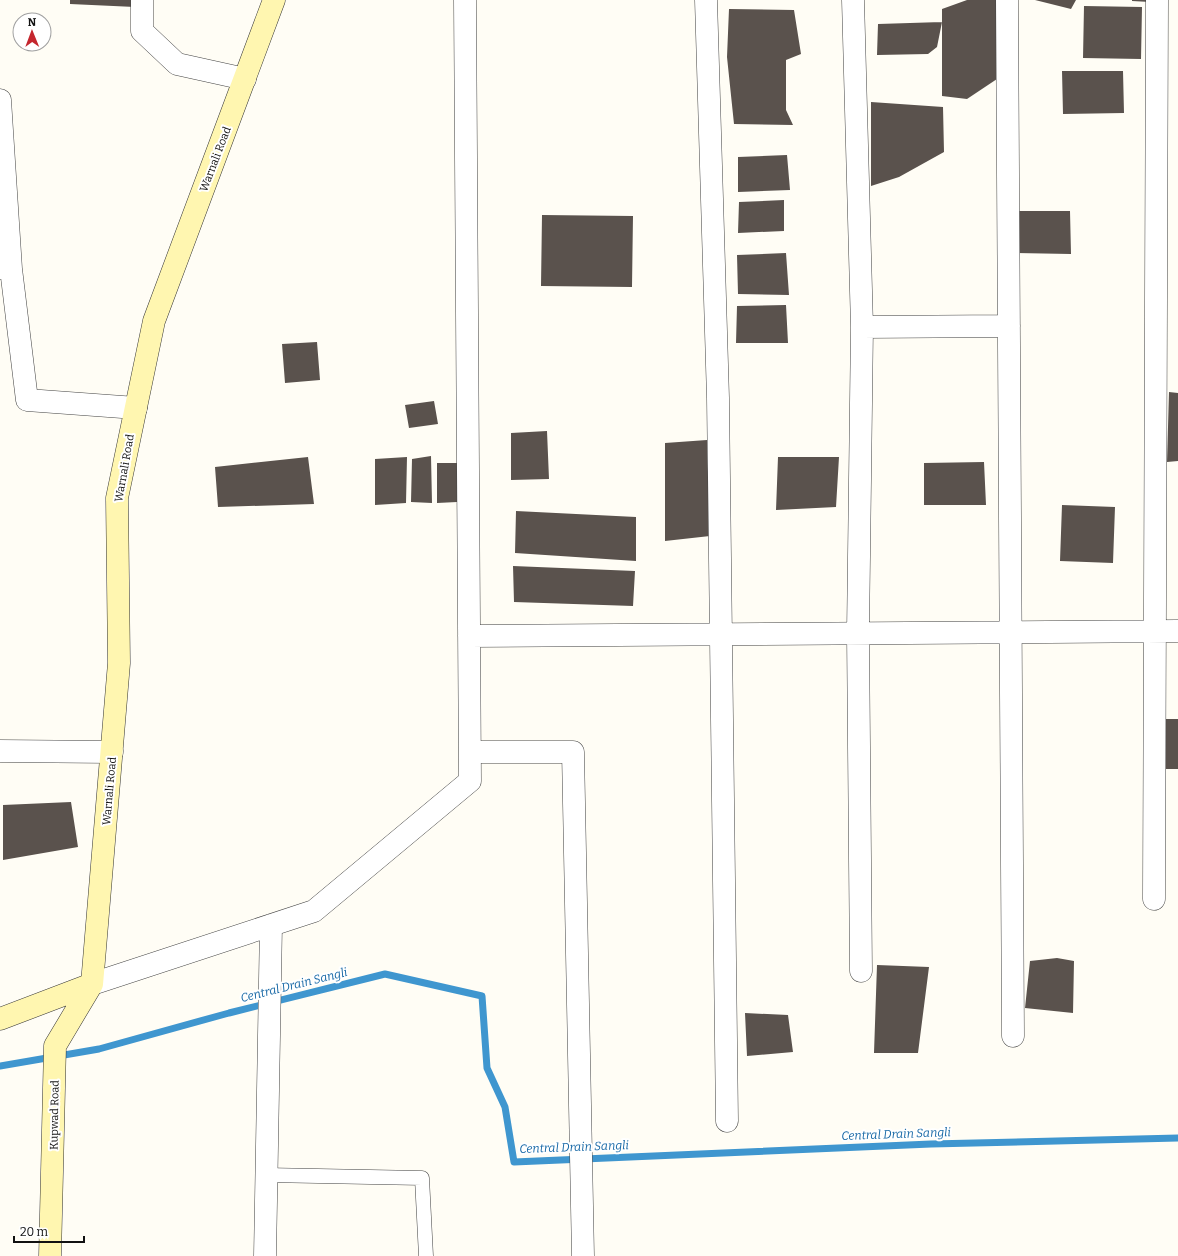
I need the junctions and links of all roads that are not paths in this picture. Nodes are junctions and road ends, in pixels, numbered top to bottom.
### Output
1 (142, 0) edge
2 (274, 0) edge
3 (465, 0) edge
4 (706, 0) edge
5 (853, 0) edge
6 (1007, 0) edge
7 (1157, 0) edge
8 (246, 79) junction
9 (0, 100) edge
10 (5, 269) edge
11 (1009, 326) junction
12 (862, 327) junction
13 (136, 408) junction
14 (1155, 631) junction
15 (1178, 631) edge
16 (1011, 632) junction
17 (858, 633) junction
18 (721, 634) junction
19 (469, 636) junction
20 (0, 751) edge
21 (112, 752) junction
22 (470, 752) junction
23 (1154, 899) dead end
24 (272, 925) junction
25 (861, 971) dead end
26 (92, 984) junction
27 (0, 1019) edge
28 (1013, 1036) dead end
29 (727, 1121) dead end
30 (266, 1175) junction
31 (50, 1256) edge
32 (265, 1256) edge
33 (426, 1256) edge
34 (583, 1256) edge

1 - 8 street
2 - 8 main road, Warnali Road
3 - 19 street
4 - 18 street
5 - 12 street
6 - 11 street
7 - 14 street
8 - 13 main road, Warnali Road
9 - 10 street
10 - 13 street
11 - 12 street
11 - 16 street
12 - 17 street
13 - 21 main road, Warnali Road
14 - 15 street
14 - 16 street
14 - 23 street
16 - 17 street
16 - 28 street
17 - 18 street
17 - 25 street
18 - 19 street
18 - 29 street
19 - 22 street
20 - 21 street
21 - 26 main road, Warnali Road
22 - 24 street
22 - 34 street
24 - 26 street
24 - 30 street
26 - 27 main road
26 - 31 main road, Kupwad Road
30 - 32 street
30 - 33 lane

